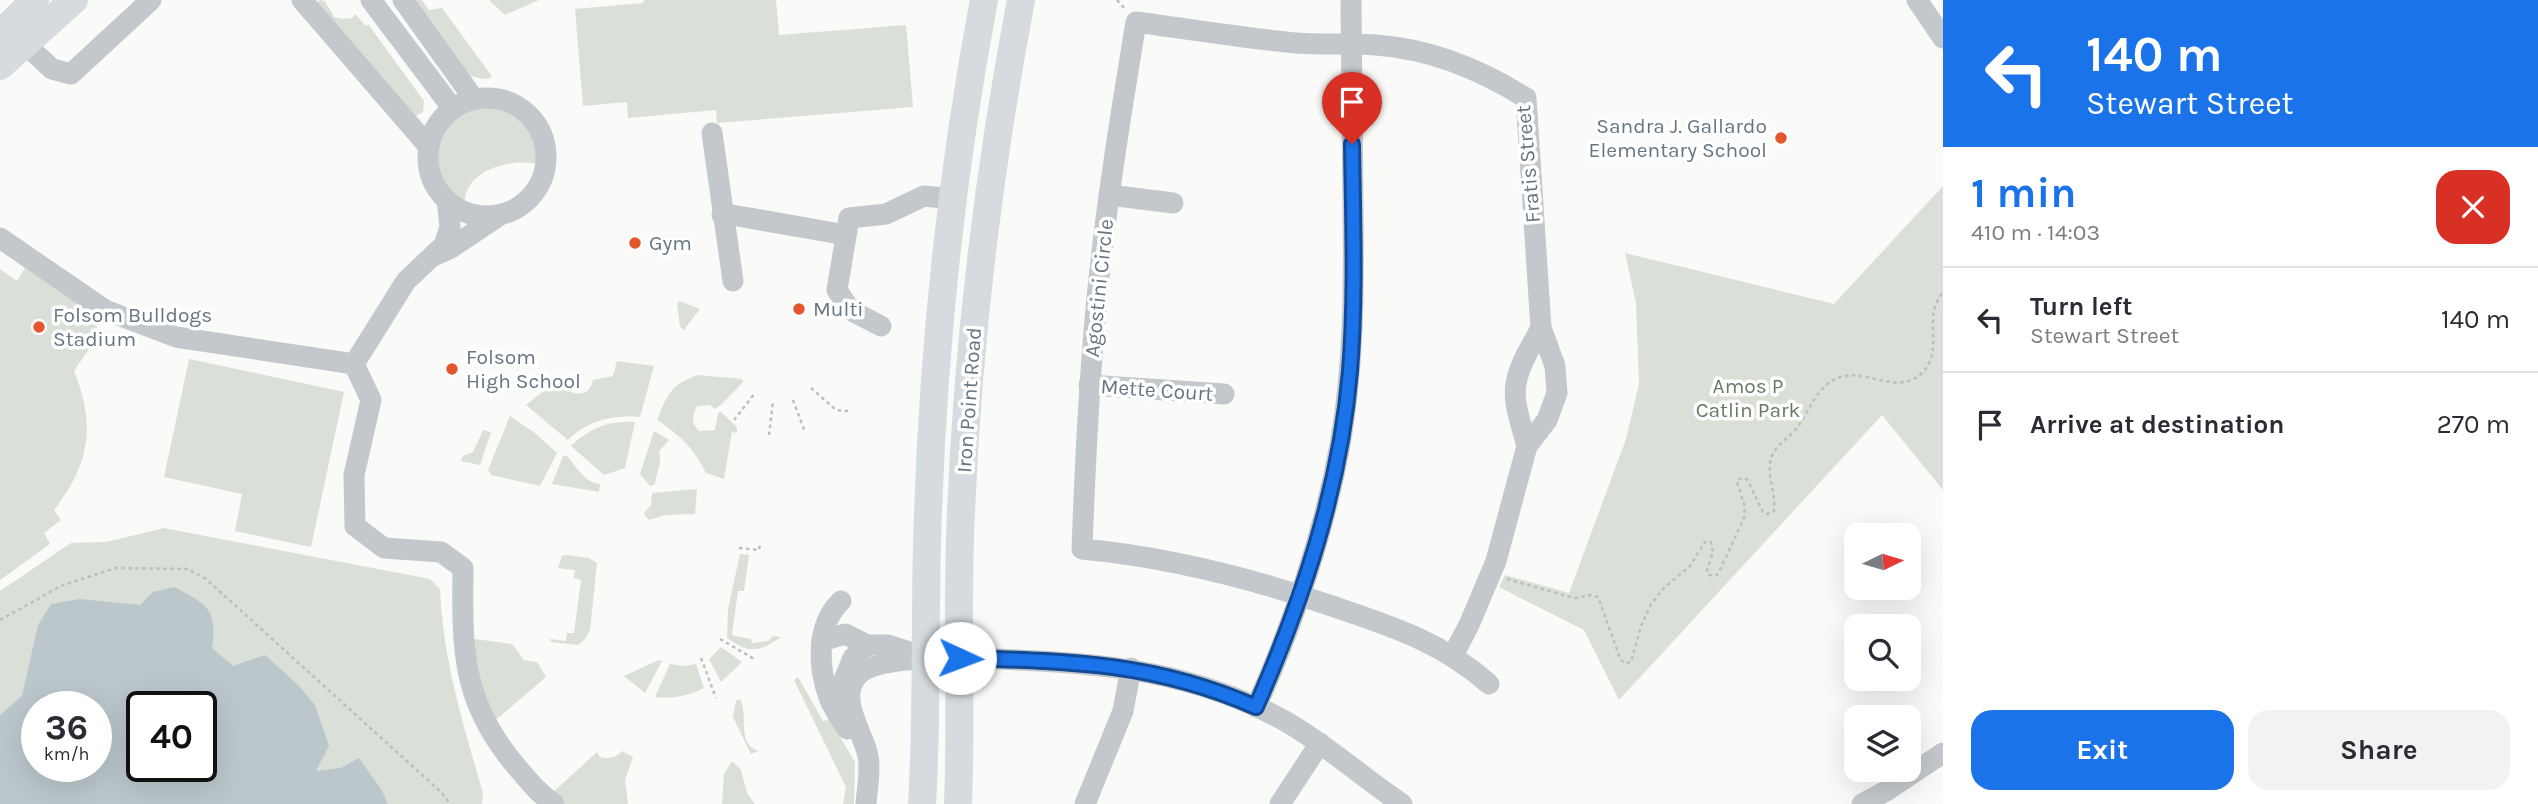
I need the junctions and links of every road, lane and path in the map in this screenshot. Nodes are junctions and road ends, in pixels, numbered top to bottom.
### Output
1 (35, 0) edge
2 (74, 0) edge
3 (151, 0) edge
4 (302, 0) edge
5 (371, 0) edge
6 (403, 0) edge
7 (984, 0) edge
8 (1021, 0) edge
9 (1351, 0) edge
10 (1917, 0) edge
11 (1943, 38) edge
12 (13, 39) edge
13 (1352, 45) junction
14 (0, 66) edge
15 (474, 99) junction
16 (453, 109) junction
17 (712, 133) dead end
18 (429, 147) junction
19 (1109, 195) junction
20 (953, 199) junction
21 (447, 200) junction
22 (1173, 203) dead end
23 (500, 214) junction
24 (722, 215) junction
25 (846, 235) junction
26 (0, 238) edge
27 (431, 258) junction
28 (733, 281) dead end
29 (1943, 292) edge
30 (881, 326) dead end
31 (1541, 328) junction
32 (354, 364) junction
33 (1089, 385) junction
34 (811, 388) dead end
35 (755, 393) dead end
36 (1224, 394) dead end
37 (793, 400) dead end
38 (774, 401) dead end
39 (849, 411) dead end
40 (734, 420) dead end
41 (805, 432) dead end
42 (769, 435) dead end
43 (1527, 446) junction
44 (760, 544) dead end
45 (739, 548) dead end
46 (1491, 573) junction
47 (1302, 595) junction
48 (0, 620) edge
49 (720, 639) dead end
50 (845, 640) junction
51 (1452, 655) junction
52 (701, 657) dead end
53 (927, 658) junction
54 (960, 658) junction
55 (756, 660) dead end
56 (1131, 668) junction
57 (1489, 684) dead end
58 (839, 694) junction
59 (716, 698) dead end
60 (1256, 707) junction
61 (847, 729) junction
62 (1320, 743) junction
63 (1943, 753) edge
64 (869, 762) junction
65 (1890, 798) edge
66 (450, 804) edge
67 (554, 804) edge
68 (866, 804) edge
69 (922, 804) edge
70 (958, 804) edge
71 (1085, 804) edge
72 (1280, 804) edge
73 (1402, 804) edge
74 (1862, 804) edge

1 - 12 main road
2 - 12 main road
3 - 12 street
4 - 18 street
5 - 16 street
6 - 15 street
7 - 20 main road, Iron Point Road
8 - 54 main road, Iron Point Road
9 - 13 street
10 - 11 street
12 - 14 main road
13 - 19 street, Agostini Circle
13 - 31 street, Fratis Street
13 - 47 street
15 - 16 street
15 - 23 street
16 - 18 street
17 - 24 street
18 - 21 street
19 - 22 street
19 - 33 street, Agostini Circle
20 - 25 street
20 - 53 main road, Iron Point Road
21 - 23 street
21 - 27 street
23 - 27 street
24 - 25 street
24 - 28 street
25 - 30 street
26 - 32 street
27 - 32 street
29 - 46 path
31 - 43 street
31 - 43 street, Fratis Street
32 - 67 street
33 - 36 street, Mette Court
33 - 47 street, Agostini Circle
34 - 39 path
35 - 40 path
37 - 41 path
38 - 42 path
43 - 46 street, Fratis Street
44 - 45 path
46 - 51 street, Fratis Street
47 - 51 street
47 - 60 street
48 - 66 path
49 - 55 path
50 - 50 street
50 - 53 street
50 - 58 street
50 - 58 street
50 - 61 street
51 - 57 street
52 - 59 path
53 - 54 street
53 - 64 street
53 - 69 main road, Iron Point Road
54 - 56 street
54 - 70 main road, Iron Point Road
56 - 60 street
56 - 71 street
58 - 61 street
60 - 62 street
61 - 64 street
62 - 72 street
62 - 73 street
63 - 65 street
64 - 68 street
65 - 74 street

